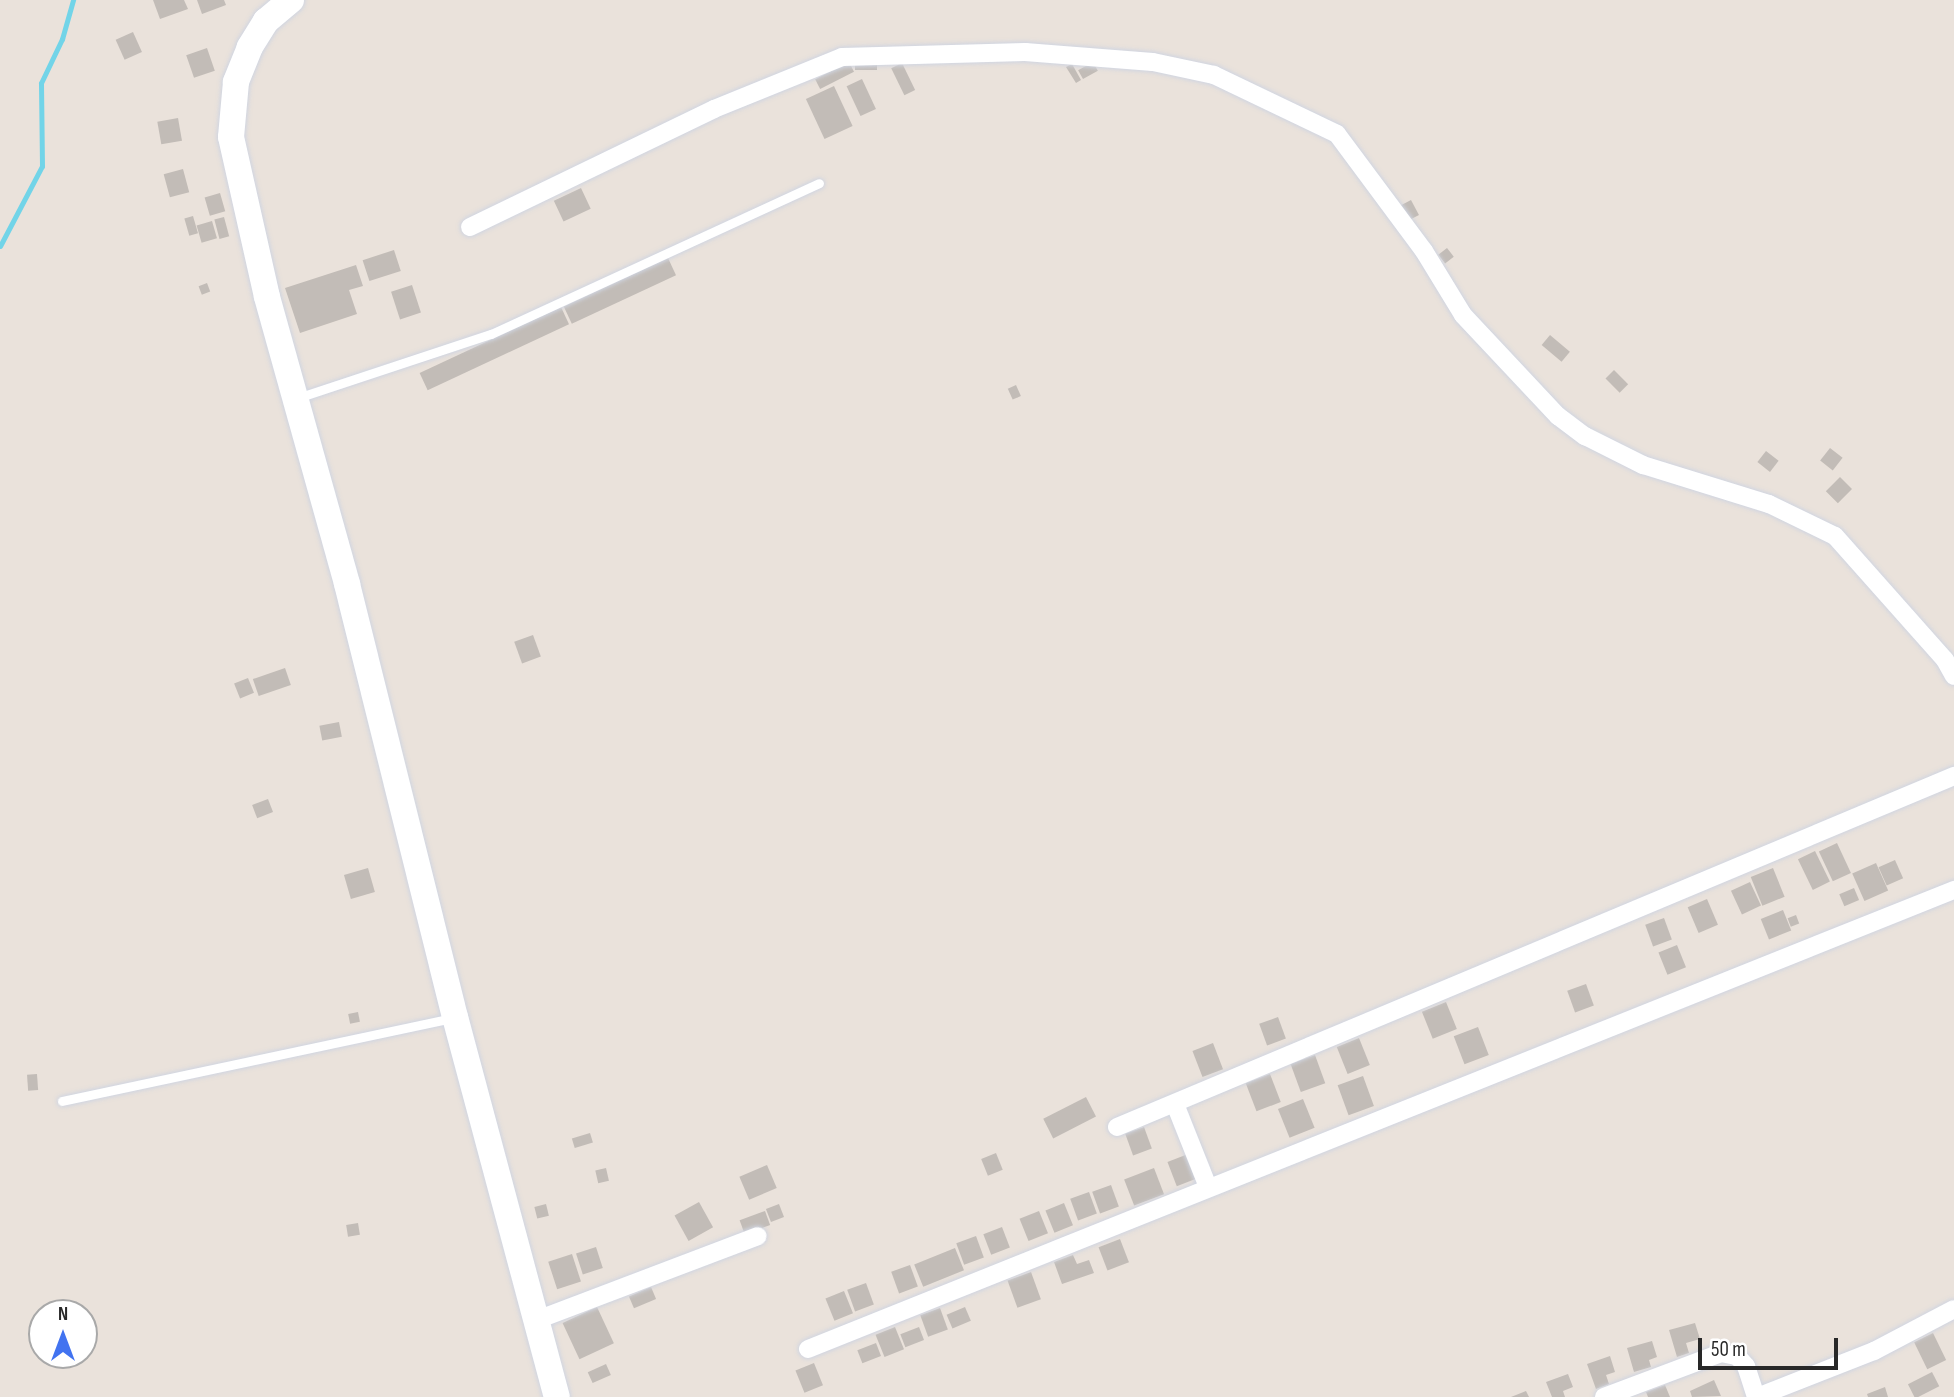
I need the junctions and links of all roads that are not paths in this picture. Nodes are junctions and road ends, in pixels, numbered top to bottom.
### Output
1 (290, 0) edge
2 (818, 183) dead end
3 (470, 227) dead end
4 (295, 398) junction
5 (1954, 676) edge
6 (1954, 776) edge
7 (1954, 890) edge
8 (455, 1017) junction
9 (62, 1101) dead end
10 (1175, 1104) junction
11 (1117, 1127) dead end
12 (1208, 1187) junction
13 (758, 1236) dead end
14 (1954, 1309) edge
15 (537, 1320) junction
16 (808, 1349) dead end
17 (557, 1397) edge
18 (1604, 1397) edge
19 (1756, 1397) edge

1 - 4 street
2 - 4 lane
3 - 5 street
4 - 8 street
6 - 10 street
7 - 12 street
8 - 9 lane
8 - 15 street
10 - 11 street
10 - 12 street
12 - 16 street
13 - 15 street
14 - 19 street
15 - 17 street
18 - 19 street

